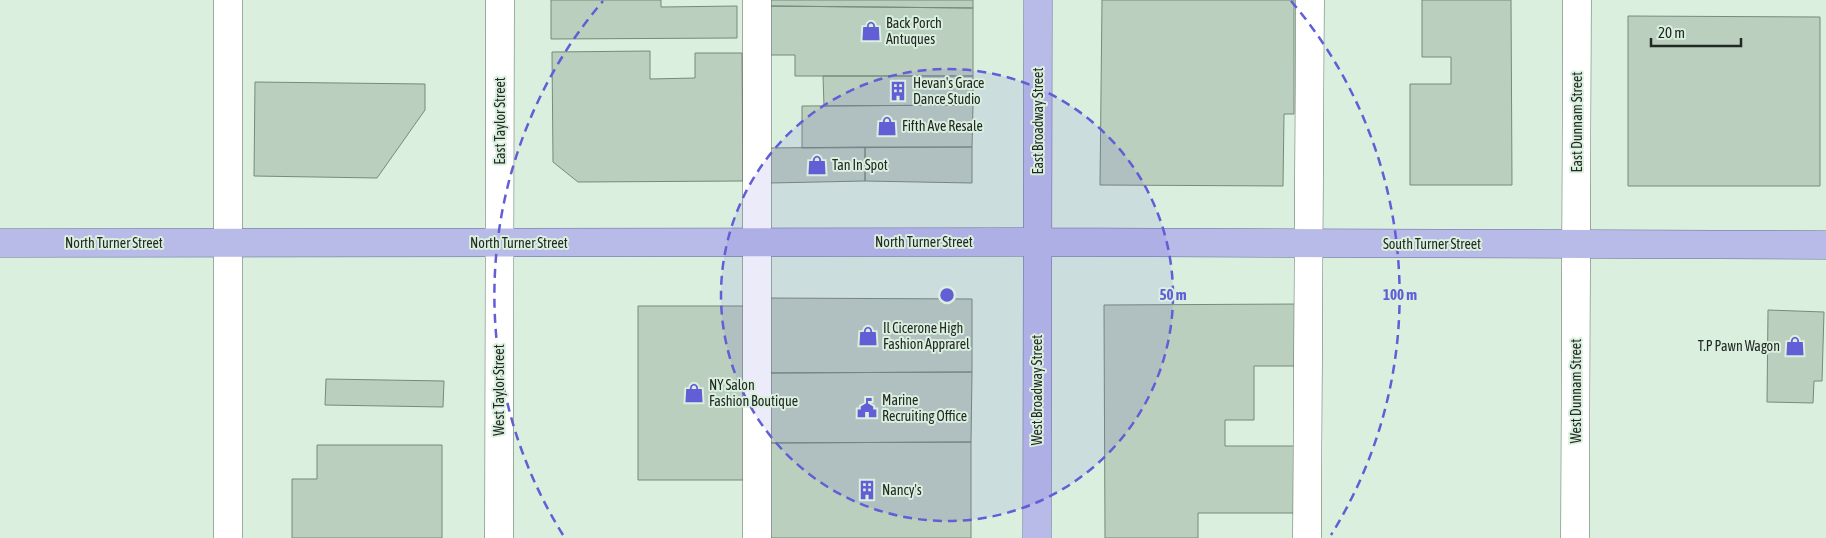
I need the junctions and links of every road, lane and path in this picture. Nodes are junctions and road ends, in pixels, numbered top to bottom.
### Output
1 (228, 0) edge
2 (500, 0) edge
3 (757, 0) edge
4 (1038, 0) edge
5 (1310, 0) edge
6 (1577, 0) edge
7 (500, 242) junction
8 (756, 242) junction
9 (1038, 242) junction
10 (0, 243) edge
11 (229, 243) junction
12 (1309, 243) junction
13 (1577, 244) junction
14 (1826, 245) edge
15 (228, 538) edge
16 (499, 538) edge
17 (757, 538) edge
18 (1037, 538) edge
19 (1307, 538) edge
20 (1575, 538) edge

1 - 11 street
2 - 7 street, East Taylor Street
3 - 8 street
4 - 9 main road, East Broadway Street
5 - 12 street
6 - 13 street, East Dunnam Street
7 - 8 main road, North Turner Street
7 - 11 main road, North Turner Street
7 - 16 street, West Taylor Street
8 - 9 main road, North Turner Street
8 - 17 street
9 - 12 main road, South Turner Street
9 - 18 main road, West Broadway Street
10 - 11 main road, North Turner Street
11 - 15 street
12 - 13 main road, South Turner Street
12 - 19 street
13 - 14 main road, South Turner Street
13 - 20 street, West Dunnam Street

